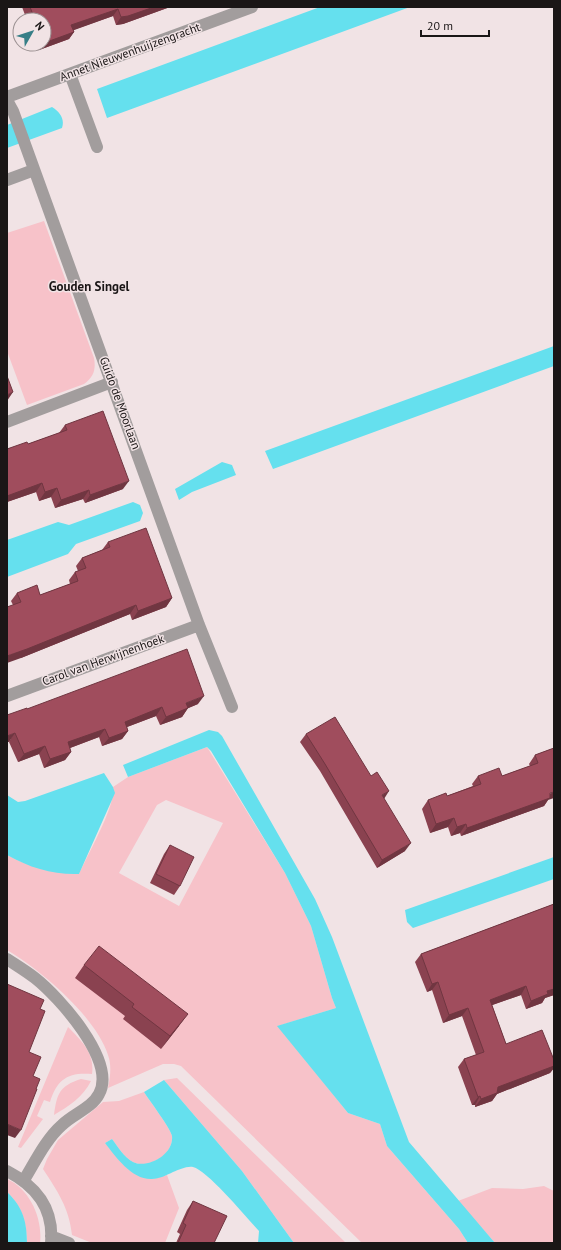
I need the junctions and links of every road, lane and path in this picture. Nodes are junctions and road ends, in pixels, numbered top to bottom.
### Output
1 (252, 7) edge
2 (70, 74) junction
3 (7, 98) edge
4 (97, 147) dead end
5 (34, 170) junction
6 (7, 180) edge
7 (112, 382) junction
8 (7, 422) edge
9 (199, 625) junction
10 (7, 696) edge
11 (232, 707) dead end
12 (7, 959) edge
13 (7, 1171) edge
14 (24, 1180) junction
15 (51, 1239) edge
16 (69, 1243) edge

1 - 2 street, Annet Nieuwenhuijzengracht
2 - 3 street, Annet Nieuwenhuijzengracht
2 - 4 street
3 - 5 street, Guido de Moorlaan
5 - 6 street
5 - 7 street, Guido de Moorlaan
7 - 8 street
7 - 9 street, Guido de Moorlaan
9 - 10 street, Carol van Herwijnenhoek
9 - 11 street, Guido de Moorlaan
12 - 14 street
13 - 14 street
14 - 15 street
15 - 16 street

